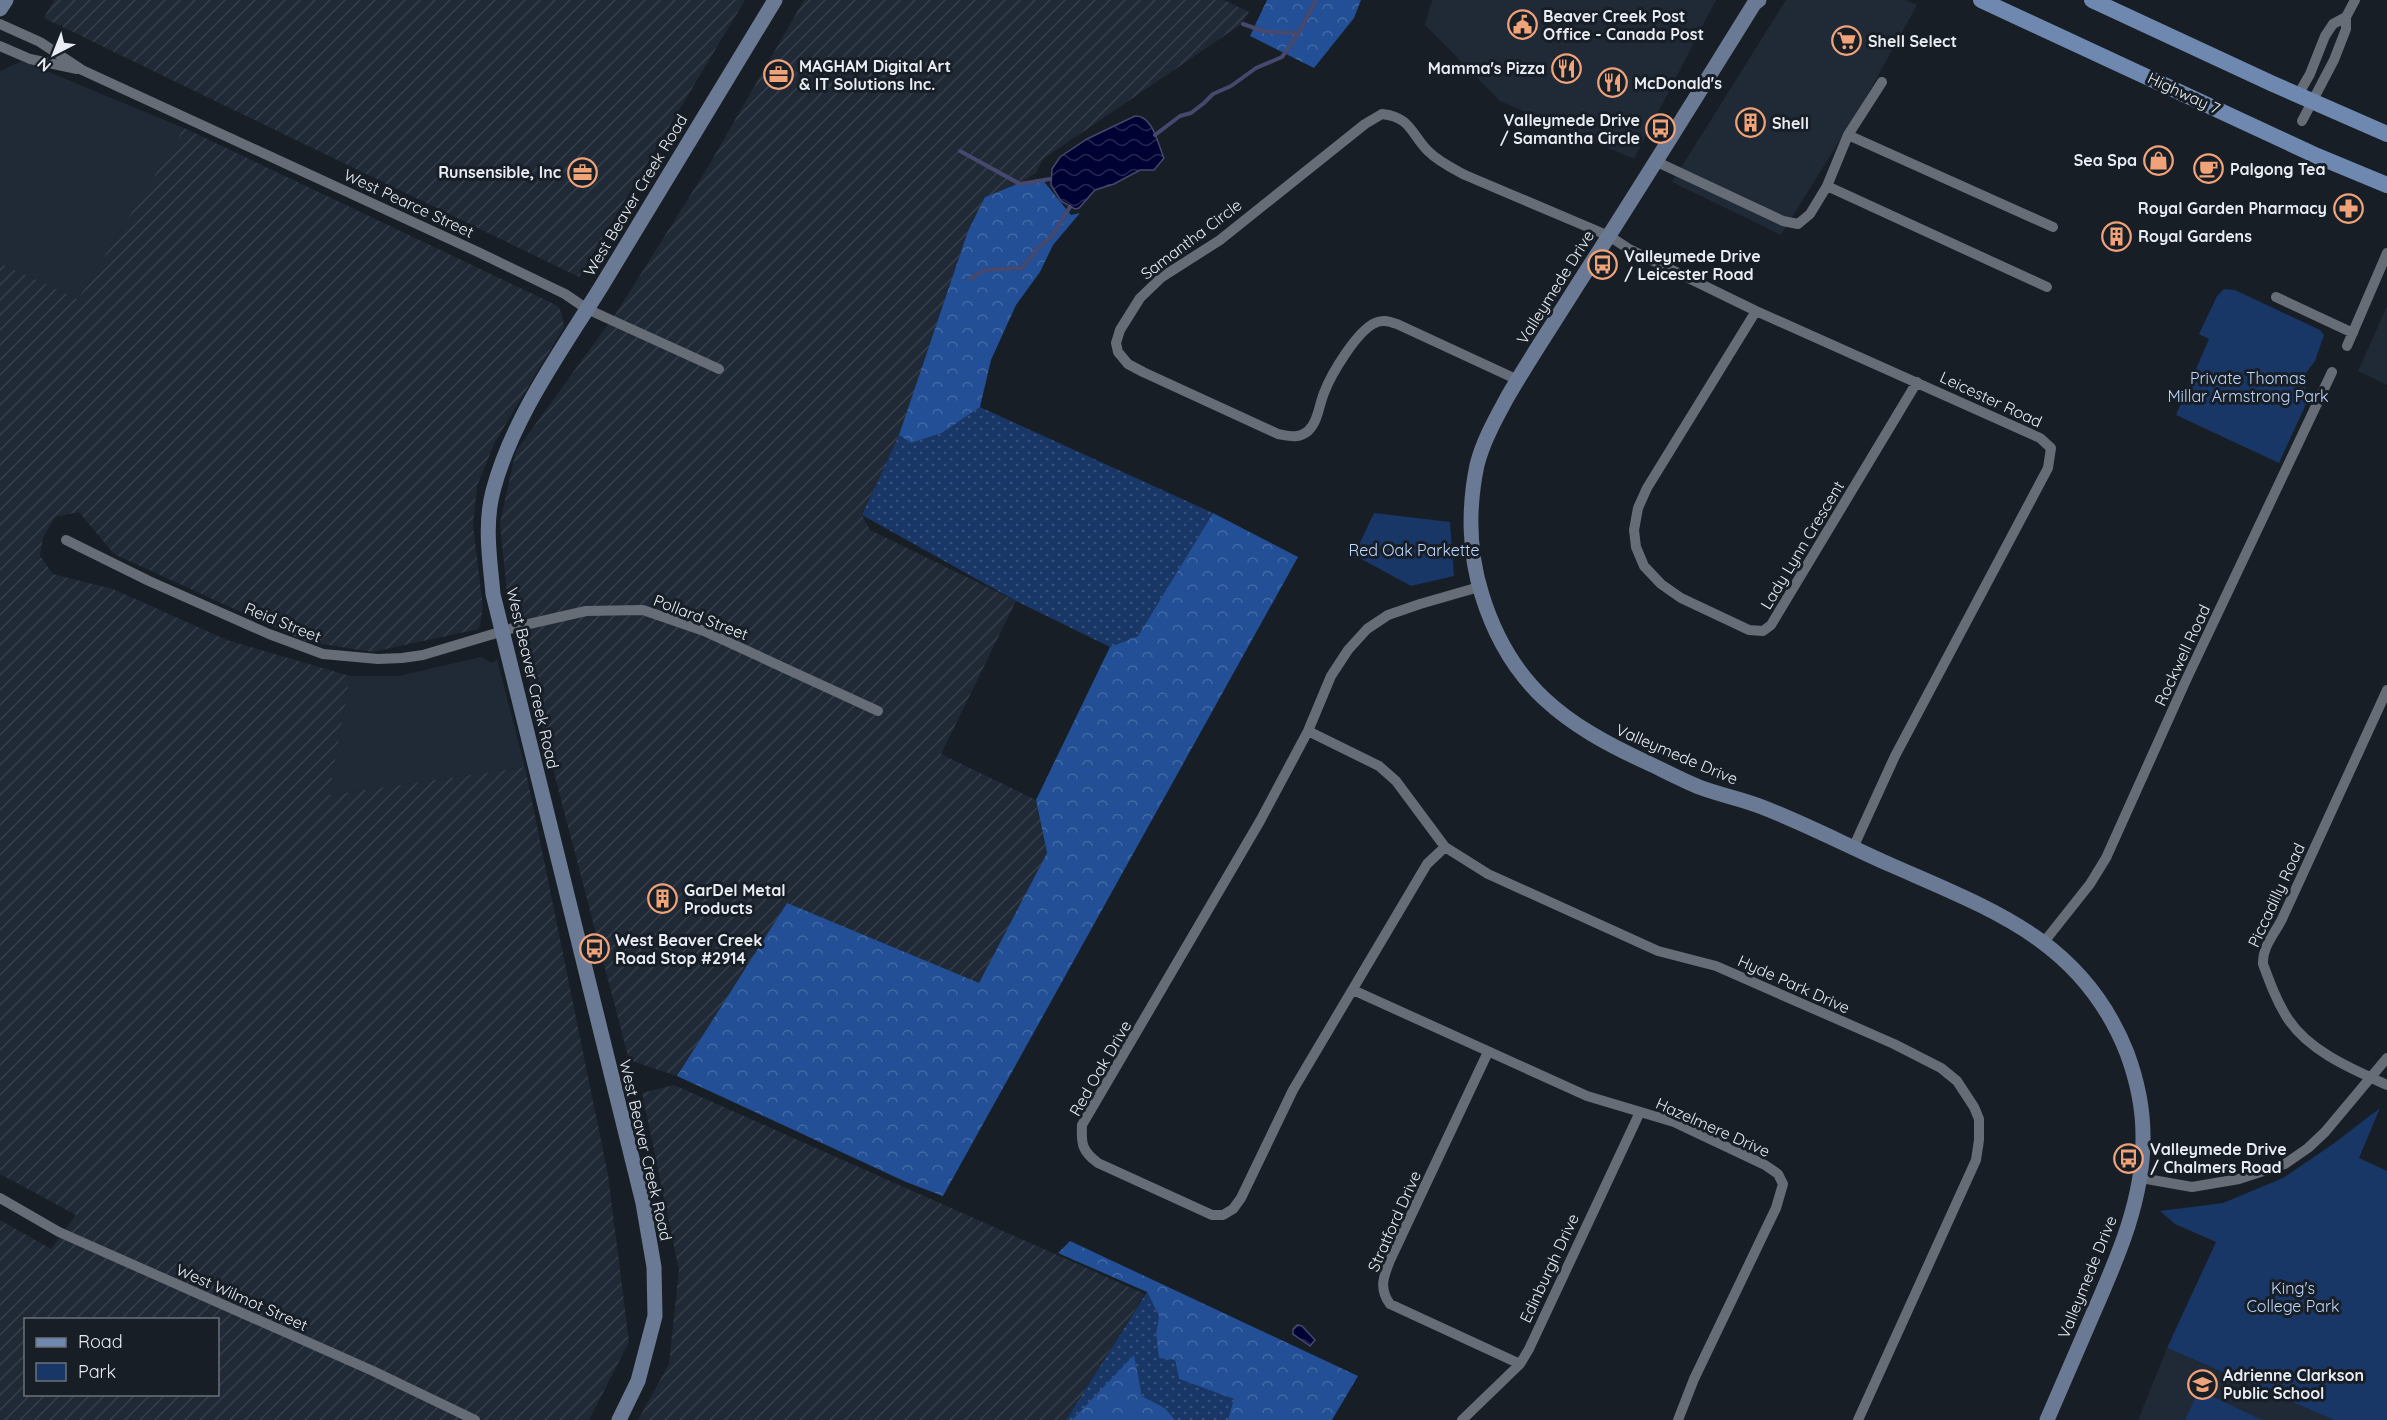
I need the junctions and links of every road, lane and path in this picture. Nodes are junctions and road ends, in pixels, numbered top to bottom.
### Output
1 (6, 0) edge
2 (775, 0) edge
3 (1981, 0) edge
4 (2092, 0) edge
5 (2355, 0) edge
6 (1756, 1) edge
7 (0, 9) edge
8 (2346, 17) junction
9 (0, 24) edge
10 (0, 46) edge
11 (82, 70) junction
12 (1882, 82) dead end
13 (2306, 98) junction
14 (2302, 121) dead end
15 (2387, 134) edge
16 (1848, 135) junction
17 (1655, 161) junction
18 (2387, 185) edge
19 (1827, 186) junction
20 (2054, 227) dead end
21 (1609, 236) junction
22 (2387, 253) edge
23 (2047, 287) dead end
24 (2276, 297) dead end
25 (587, 309) junction
26 (1756, 311) junction
27 (2353, 333) junction
28 (2347, 346) dead end
29 (719, 369) dead end
30 (2332, 372) dead end
31 (1518, 380) junction
32 (1917, 382) junction
33 (66, 540) dead end
34 (1479, 587) junction
35 (502, 631) junction
36 (2387, 690) edge
37 (878, 711) dead end
38 (1308, 731) junction
39 (1445, 847) junction
40 (1853, 848) junction
41 (2044, 942) junction
42 (1353, 990) junction
43 (1488, 1052) junction
44 (2387, 1058) edge
45 (2371, 1078) junction
46 (2387, 1085) edge
47 (1640, 1112) junction
48 (2141, 1178) junction
49 (0, 1197) edge
50 (1520, 1364) junction
51 (475, 1420) edge
52 (619, 1420) edge
53 (1462, 1420) edge
54 (1678, 1420) edge
55 (1858, 1420) edge
56 (2047, 1420) edge

1 - 7 street
2 - 25 street, West Beaver Creek Road
3 - 18 main road, Highway 7
4 - 13 main road
5 - 8 street
6 - 17 street, Valleymede Drive
8 - 13 street
8 - 13 street
9 - 11 street, West Pearce Street
10 - 11 street, West Pearce Street
11 - 25 street, West Pearce Street
12 - 16 street
13 - 14 street
13 - 15 main road
16 - 19 street
16 - 20 street
17 - 19 street
17 - 21 street, Valleymede Drive
19 - 23 street
21 - 26 street, Leicester Road
21 - 31 street, Valleymede Drive
21 - 31 street, Samantha Circle
22 - 27 street
24 - 27 street
25 - 29 street, West Pearce Street
25 - 35 street, West Beaver Creek Road
26 - 32 street, Leicester Road
26 - 32 street, Lady Lynn Crescent
27 - 28 street
30 - 41 street, Rockwell Road
31 - 34 street, Valleymede Drive
32 - 40 street, Leicester Road
33 - 35 street, Reid Street
34 - 38 street, Red Oak Drive
34 - 40 street, Valleymede Drive
35 - 37 street, Pollard Street
35 - 52 street, West Beaver Creek Road
36 - 45 street, Piccadilly Road
38 - 39 street, Hyde Park Drive
38 - 42 street, Red Oak Drive
39 - 42 street, Red Oak Drive
39 - 55 street, Hyde Park Drive
40 - 41 street, Valleymede Drive
41 - 48 street, Valleymede Drive
42 - 43 street, Hazelmere Drive
43 - 47 street, Hazelmere Drive
43 - 50 street, Stratford Drive
44 - 45 street
45 - 46 street, Piccadilly Road
45 - 48 street
47 - 50 street, Edinburgh Drive
47 - 54 street, Hazelmere Drive
48 - 56 street, Valleymede Drive
49 - 51 street, West Wilmot Street
50 - 53 street, Edinburgh Drive

